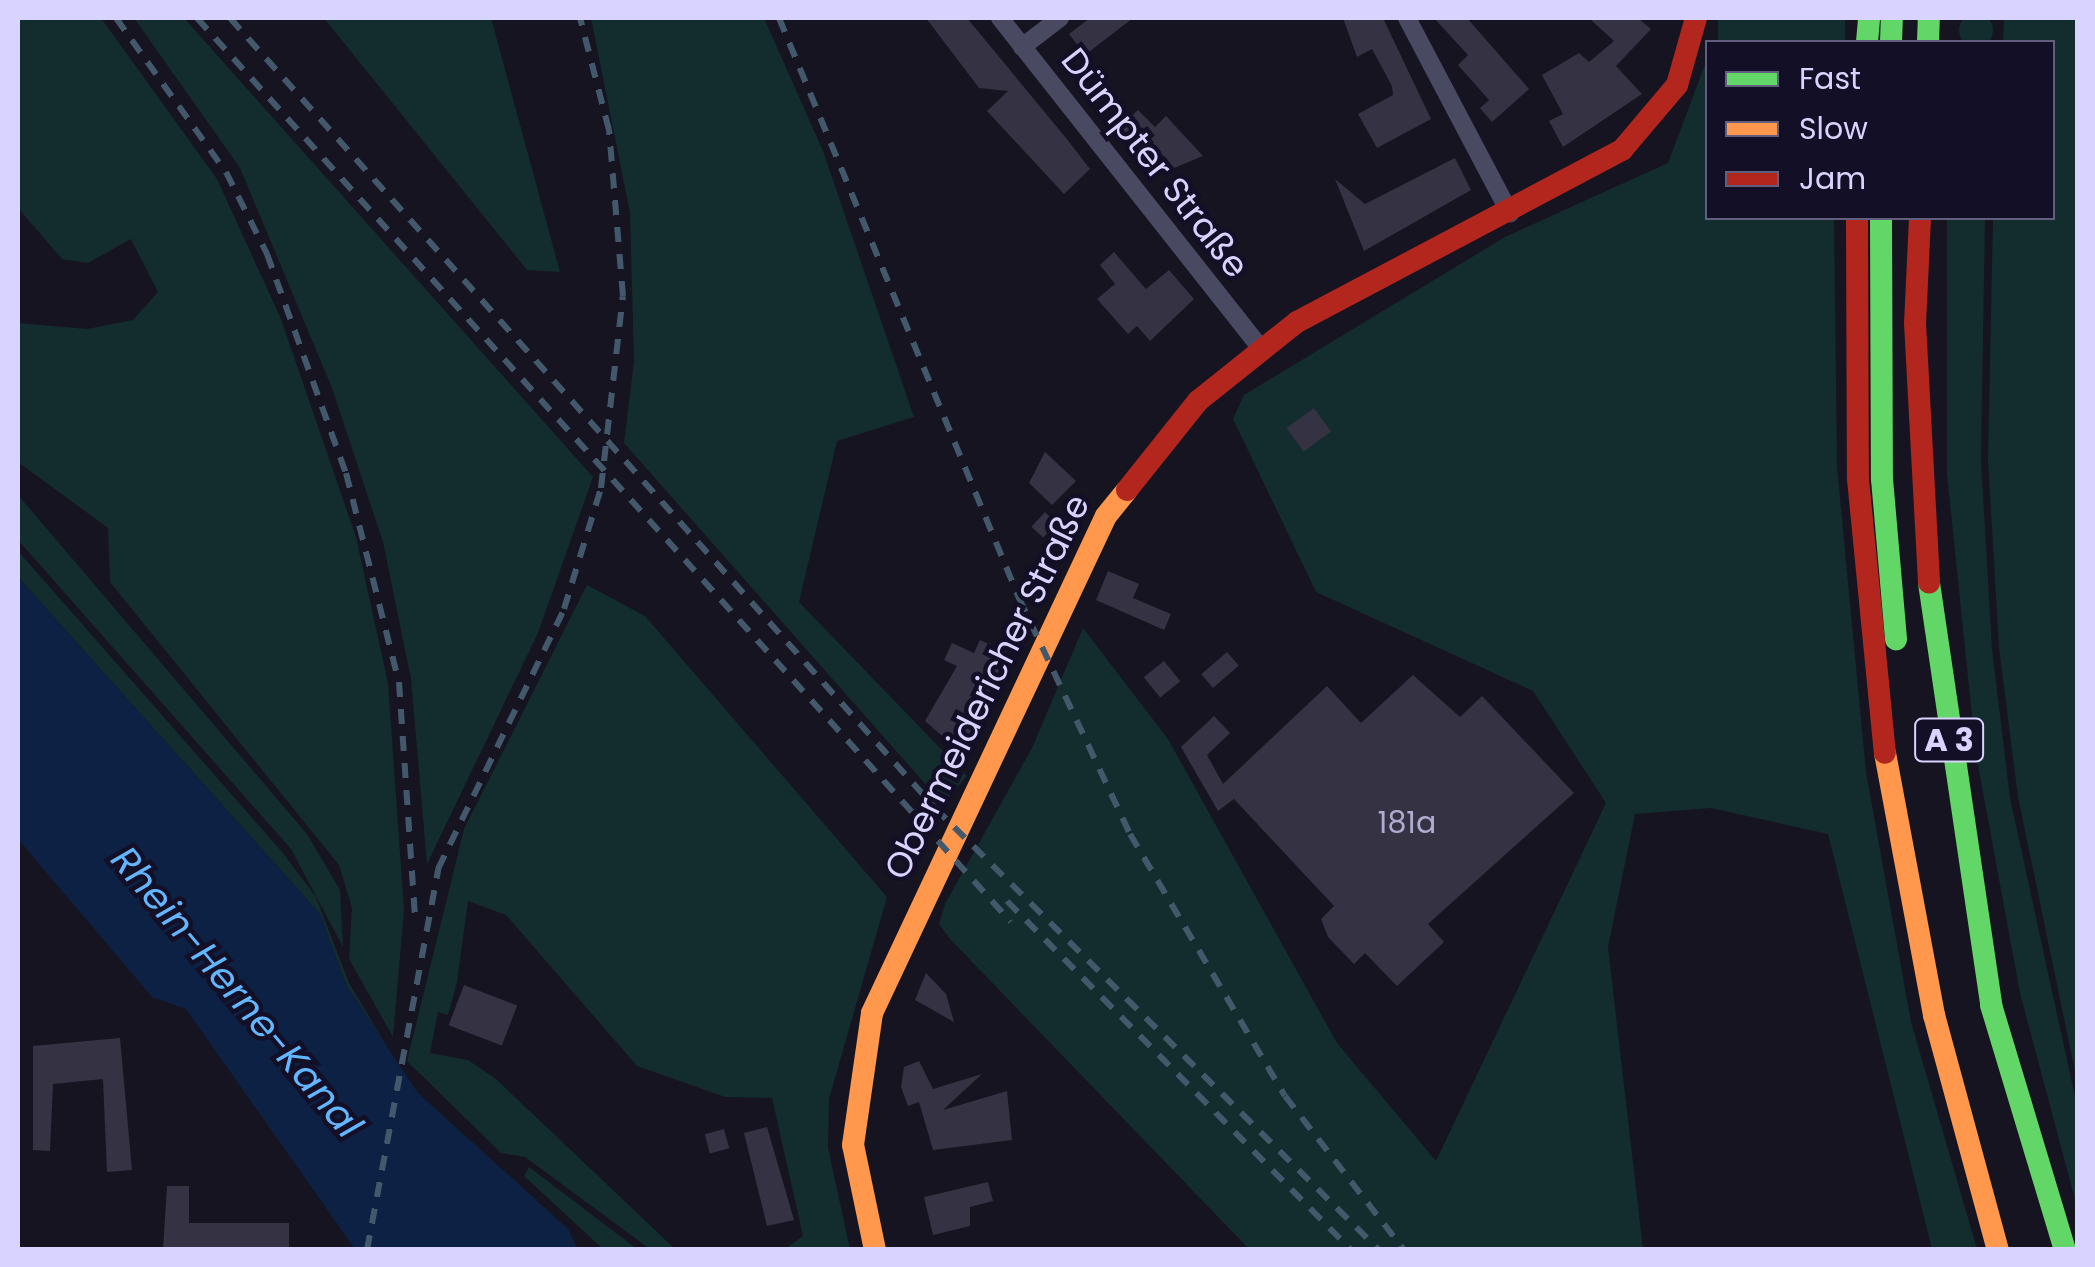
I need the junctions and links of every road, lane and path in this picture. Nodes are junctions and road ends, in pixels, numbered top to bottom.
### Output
1 (1000, 18) edge
2 (1060, 18) edge
3 (1407, 18) edge
4 (1696, 18) edge
5 (1022, 47) junction
6 (1510, 213) junction
7 (1857, 220) edge
8 (1881, 220) edge
9 (1920, 220) edge
10 (1261, 348) junction
11 (875, 1250) edge
12 (1998, 1250) edge
13 (2020, 1250) edge
14 (2065, 1250) edge

1 - 5 street, Dümpter Straße
2 - 5 street
3 - 6 street
4 - 6 main road, Obermeidericher Straße
5 - 10 street, Dümpter Straße
6 - 10 main road, Obermeidericher Straße
7 - 12 main road, A 3
8 - 13 main road, A 3
9 - 14 main road, A 3
10 - 11 main road, Obermeidericher Straße

